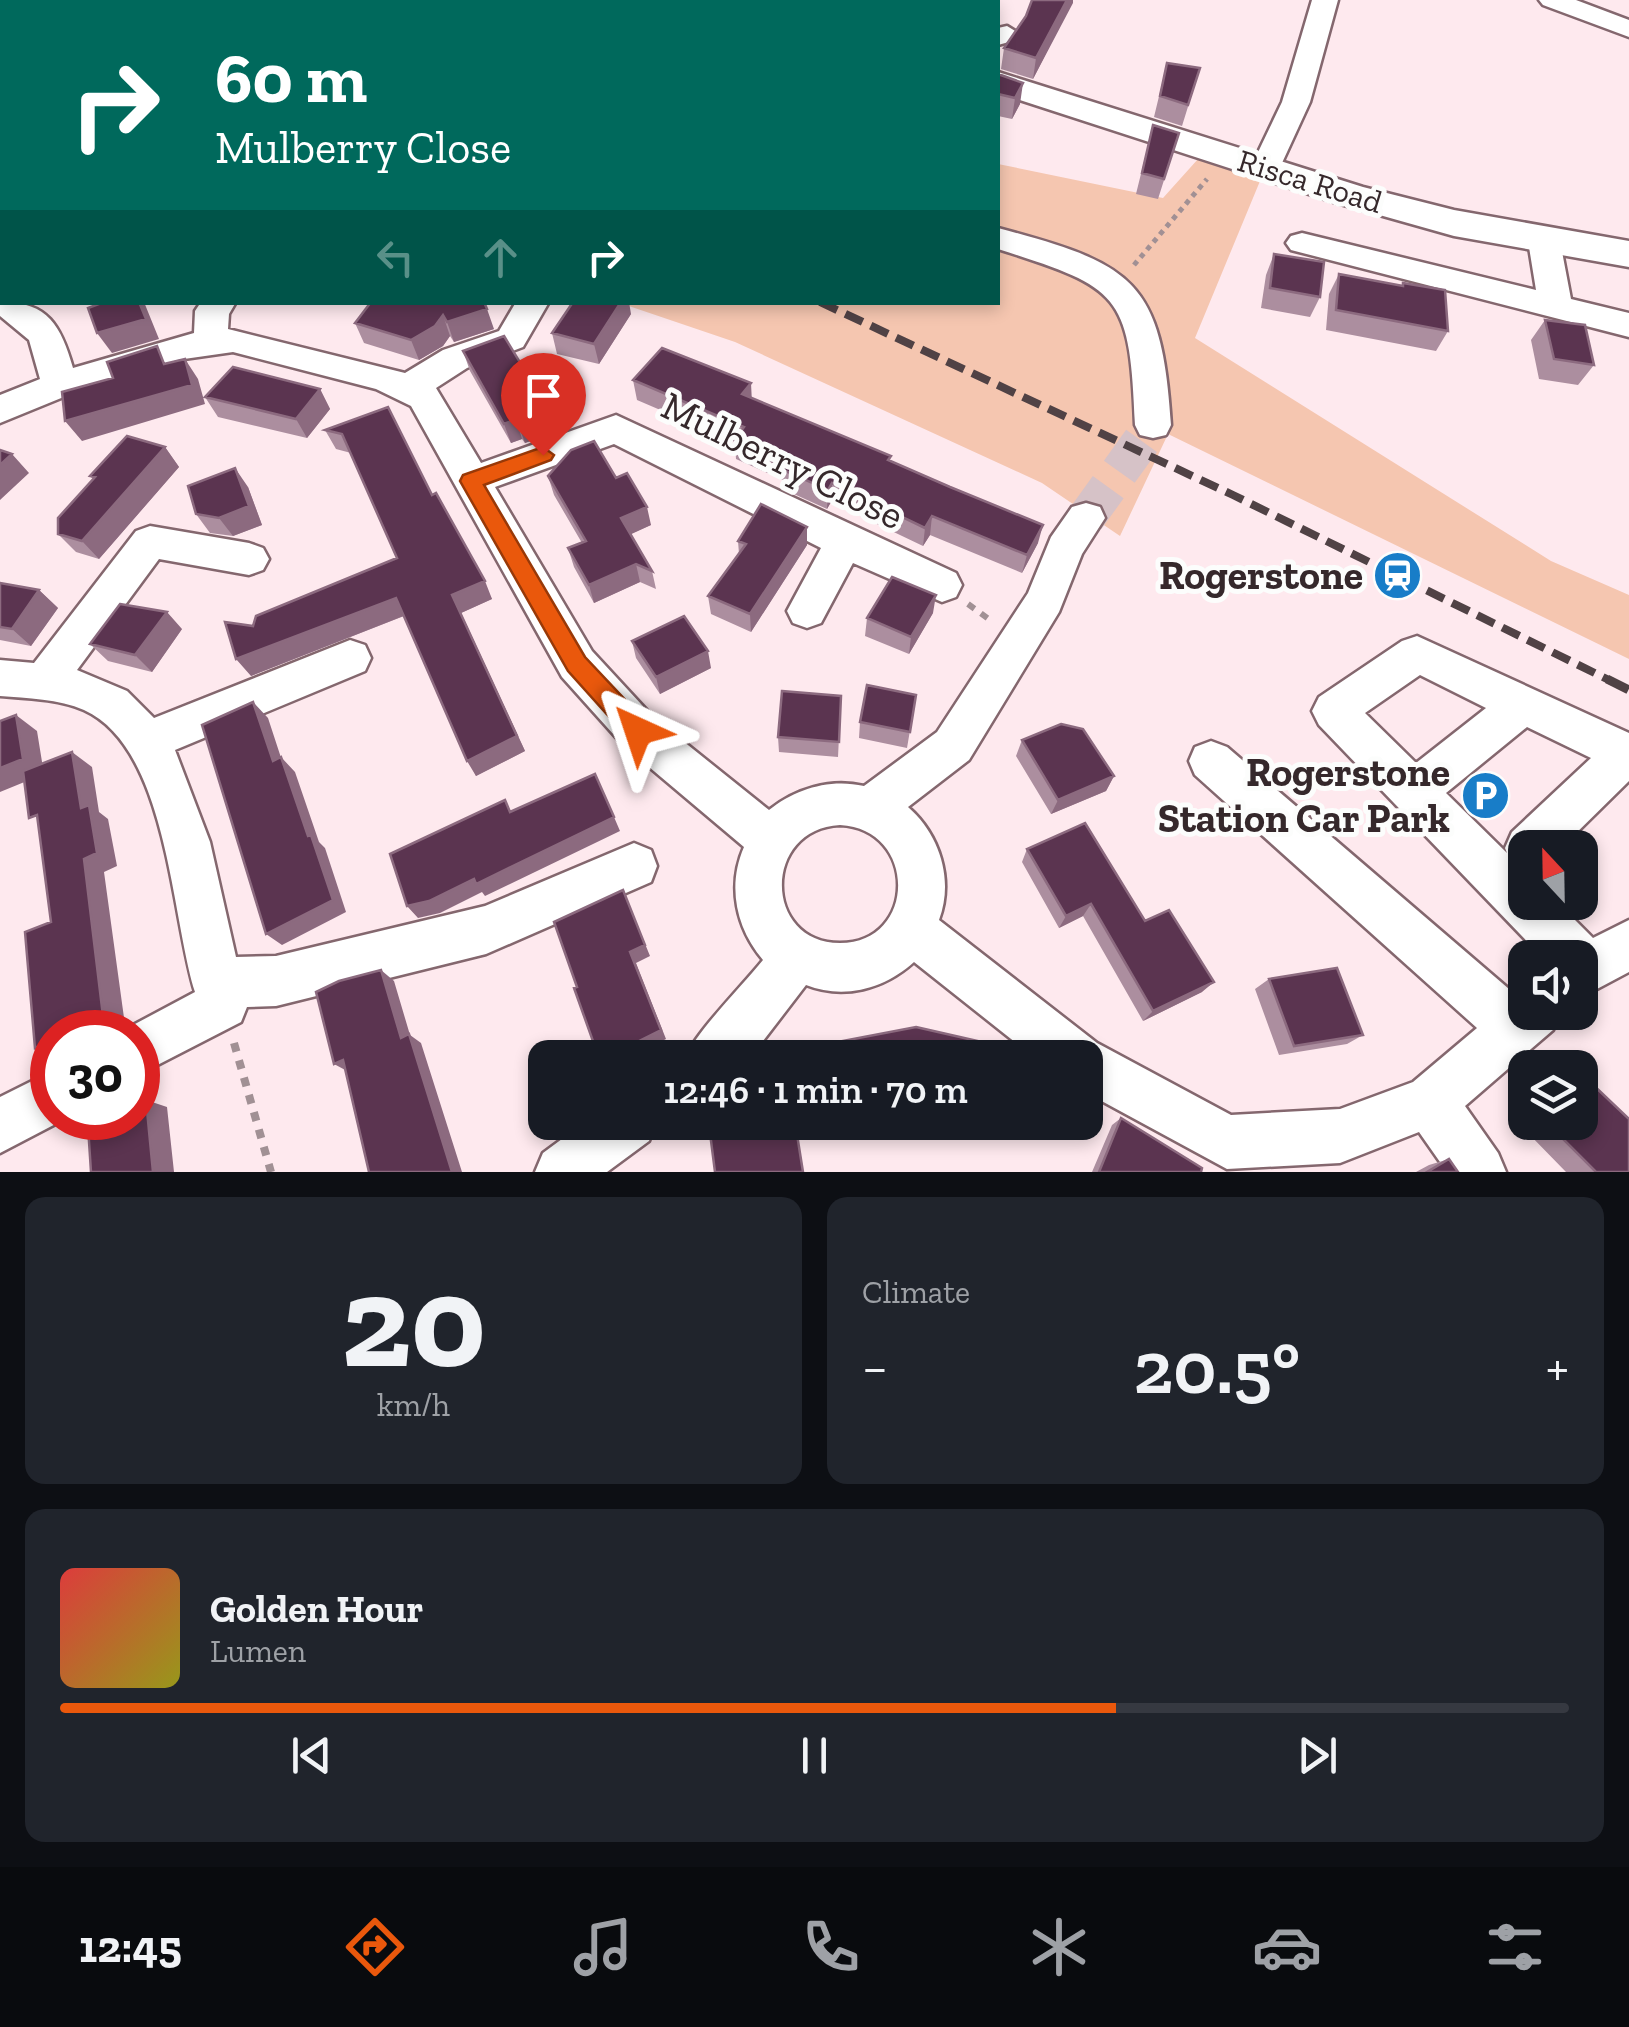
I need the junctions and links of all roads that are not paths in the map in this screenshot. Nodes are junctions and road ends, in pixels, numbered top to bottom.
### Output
1 (1325, 0) edge
2 (1552, 0) edge
3 (1629, 29) edge
4 (1000, 83) edge
5 (1265, 169) junction
6 (1000, 239) edge
7 (1544, 241) junction
8 (1302, 243) dead end
9 (1629, 254) edge
10 (6, 305) edge
11 (217, 305) edge
12 (531, 305) edge
13 (1556, 309) junction
14 (1629, 325) edge
15 (211, 343) junction
16 (59, 384) junction
17 (407, 389) junction
18 (0, 410) edge
19 (1153, 425) tunnel mouth
20 (471, 481) junction
21 (1086, 518) tunnel mouth
22 (845, 542) junction
23 (249, 559) dead end
24 (942, 585) road end
25 (807, 611) dead end
26 (350, 658) dead end
27 (22, 680) edge
28 (1523, 704) junction
29 (149, 740) junction
30 (1628, 754) edge
31 (1212, 761) dead end
32 (1414, 792) junction
33 (869, 809) junction
34 (1547, 830) edge
35 (770, 840) junction
36 (1508, 852) edge
37 (634, 866) dead end
38 (912, 930) junction
39 (798, 956) junction
40 (220, 993) junction
41 (1508, 1006) edge
42 (1515, 1030) edge
43 (160, 1035) edge
44 (731, 1040) edge
45 (1054, 1040) edge
46 (1103, 1076) edge
47 (1430, 1102) junction
48 (30, 1109) edge
49 (0, 1126) edge
50 (606, 1140) edge
51 (1227, 1157) edge
52 (562, 1172) edge
53 (1478, 1172) edge

1 - 5 street
2 - 3 street
4 - 5 main road, Risca Road
5 - 7 main road, Risca Road
6 - 19 street
7 - 9 main road, Risca Road
7 - 13 street
8 - 13 street
10 - 16 street
11 - 15 street
12 - 17 street
13 - 14 street
15 - 16 street
15 - 17 street
16 - 18 street
17 - 20 street
20 - 22 street, Mulberry Close
20 - 35 street
21 - 33 street
22 - 24 street, Mulberry Close
22 - 25 street
23 - 27 street
26 - 29 street
27 - 29 street
28 - 30 street
28 - 32 street
28 - 32 street
29 - 40 street
30 - 34 street
31 - 41 street
32 - 36 street
33 - 35 street
33 - 38 street
35 - 39 street
37 - 40 street
38 - 39 street
38 - 45 street
39 - 44 street
40 - 43 street
42 - 47 street
46 - 51 street
47 - 51 street
47 - 53 street
48 - 49 street
50 - 52 street

